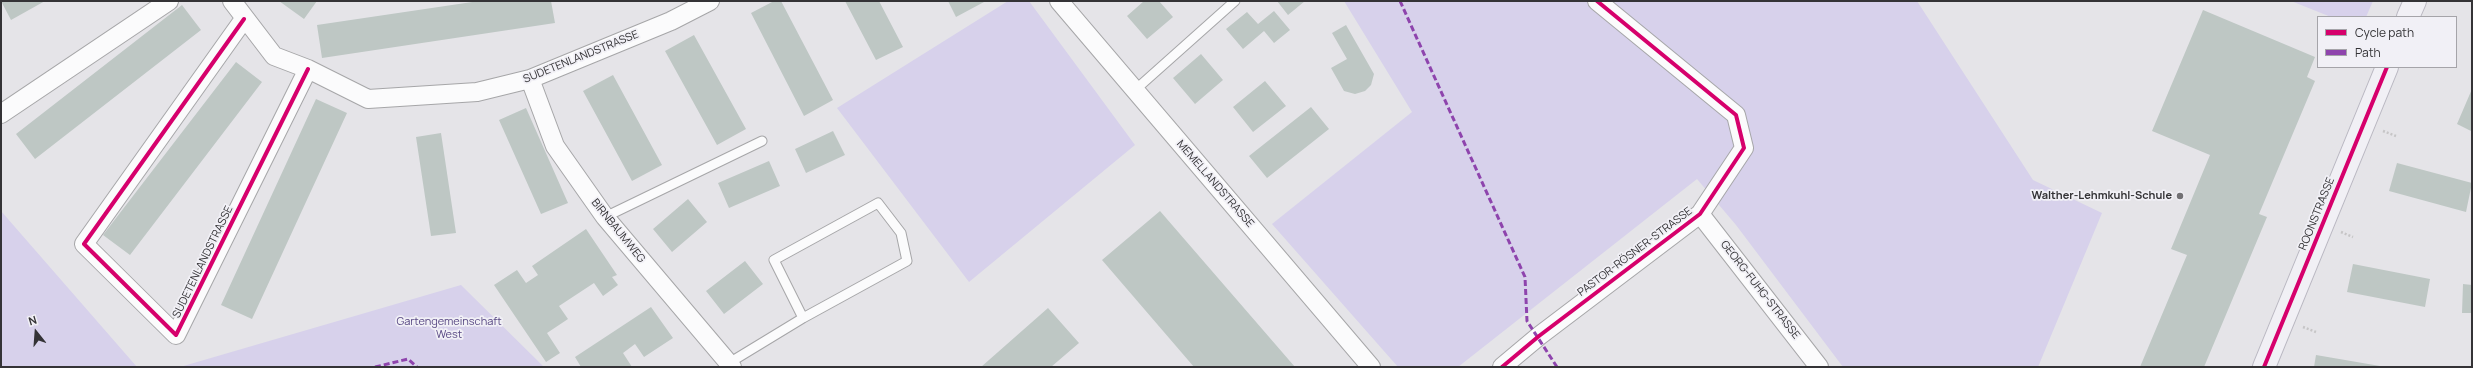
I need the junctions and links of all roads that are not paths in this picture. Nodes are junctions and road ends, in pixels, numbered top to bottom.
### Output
1 (169, 1) edge
2 (232, 1) edge
3 (710, 1) edge
4 (1059, 1) edge
5 (1235, 1) edge
6 (1597, 1) edge
7 (2415, 1) edge
8 (2408, 16) edge
9 (244, 19) junction
10 (2387, 68) edge
11 (308, 70) junction
12 (530, 79) junction
13 (1134, 91) junction
14 (1, 114) edge
15 (762, 141) dead end
16 (1700, 214) junction
17 (605, 217) junction
18 (803, 318) junction
19 (730, 365) edge
20 (1371, 367) edge
21 (1502, 367) edge
22 (1819, 367) edge
23 (2264, 367) edge

1 - 14 street
2 - 9 street, SUDETENLANDSTRASSE
3 - 12 street, SUDETENLANDSTRASSE
4 - 13 street, MEMELLANDSTRASSE
5 - 13 lane
6 - 16 street, PASTOR-RÖSNER-STRASSE
7 - 8 main road
9 - 11 street, SUDETENLANDSTRASSE
9 - 11 street, SUDETENLANDSTRASSE
10 - 23 main road, ROONSTRASSE
11 - 12 street, SUDETENLANDSTRASSE
12 - 17 street, BIRNBAUMWEG
13 - 20 street, MEMELLANDSTRASSE
15 - 17 lane
16 - 21 street, PASTOR-RÖSNER-STRASSE
16 - 22 street, GEORG-FUHG-STRASSE
17 - 19 street, BIRNBAUMWEG
18 - 18 lane
18 - 19 lane

